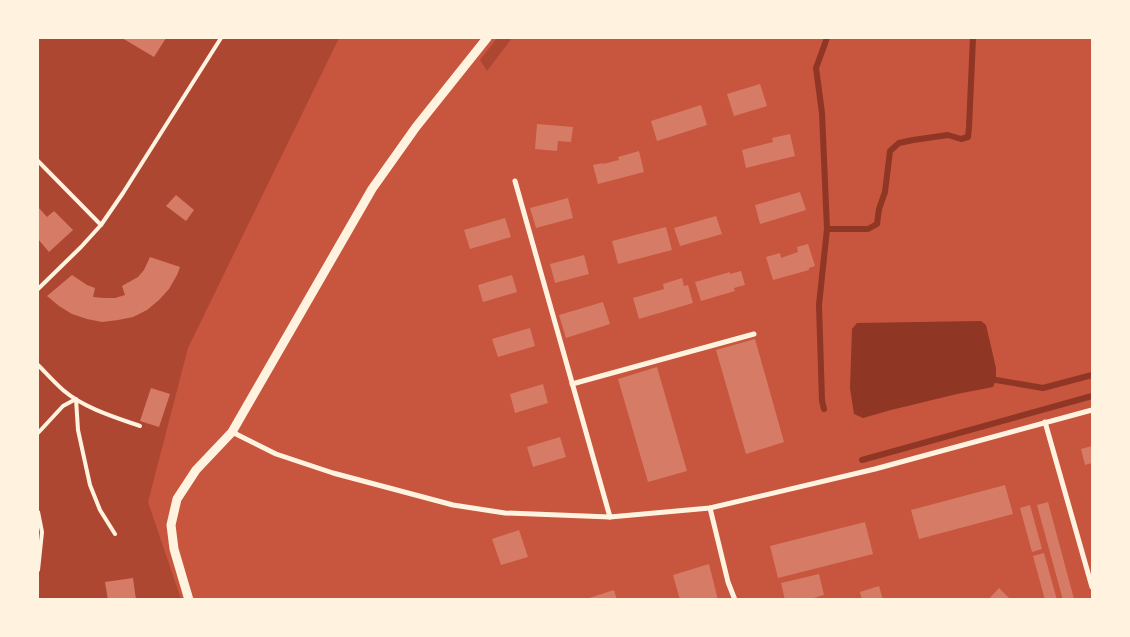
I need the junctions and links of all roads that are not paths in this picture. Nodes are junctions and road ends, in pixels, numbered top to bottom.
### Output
1 (221, 38) edge
2 (487, 38) edge
3 (38, 161) edge
4 (515, 181) dead end
5 (101, 225) junction
6 (38, 289) edge
7 (754, 334) dead end
8 (38, 365) edge
9 (572, 384) junction
10 (76, 399) junction
11 (1092, 410) edge
12 (1046, 422) junction
13 (140, 426) dead end
14 (232, 432) junction
15 (38, 433) edge
16 (710, 508) junction
17 (38, 512) edge
18 (610, 517) junction
19 (115, 534) dead end
20 (38, 570) edge
21 (1092, 587) edge
22 (189, 600) edge
23 (735, 600) edge

1 - 5 lane
2 - 14 street
3 - 5 lane
4 - 9 street
5 - 6 lane
7 - 9 street
8 - 10 lane
9 - 18 street
10 - 13 lane
10 - 15 lane
10 - 19 lane
11 - 12 street
12 - 16 street
12 - 21 street
14 - 18 street
14 - 22 street
16 - 18 street
16 - 23 street
17 - 20 lane

